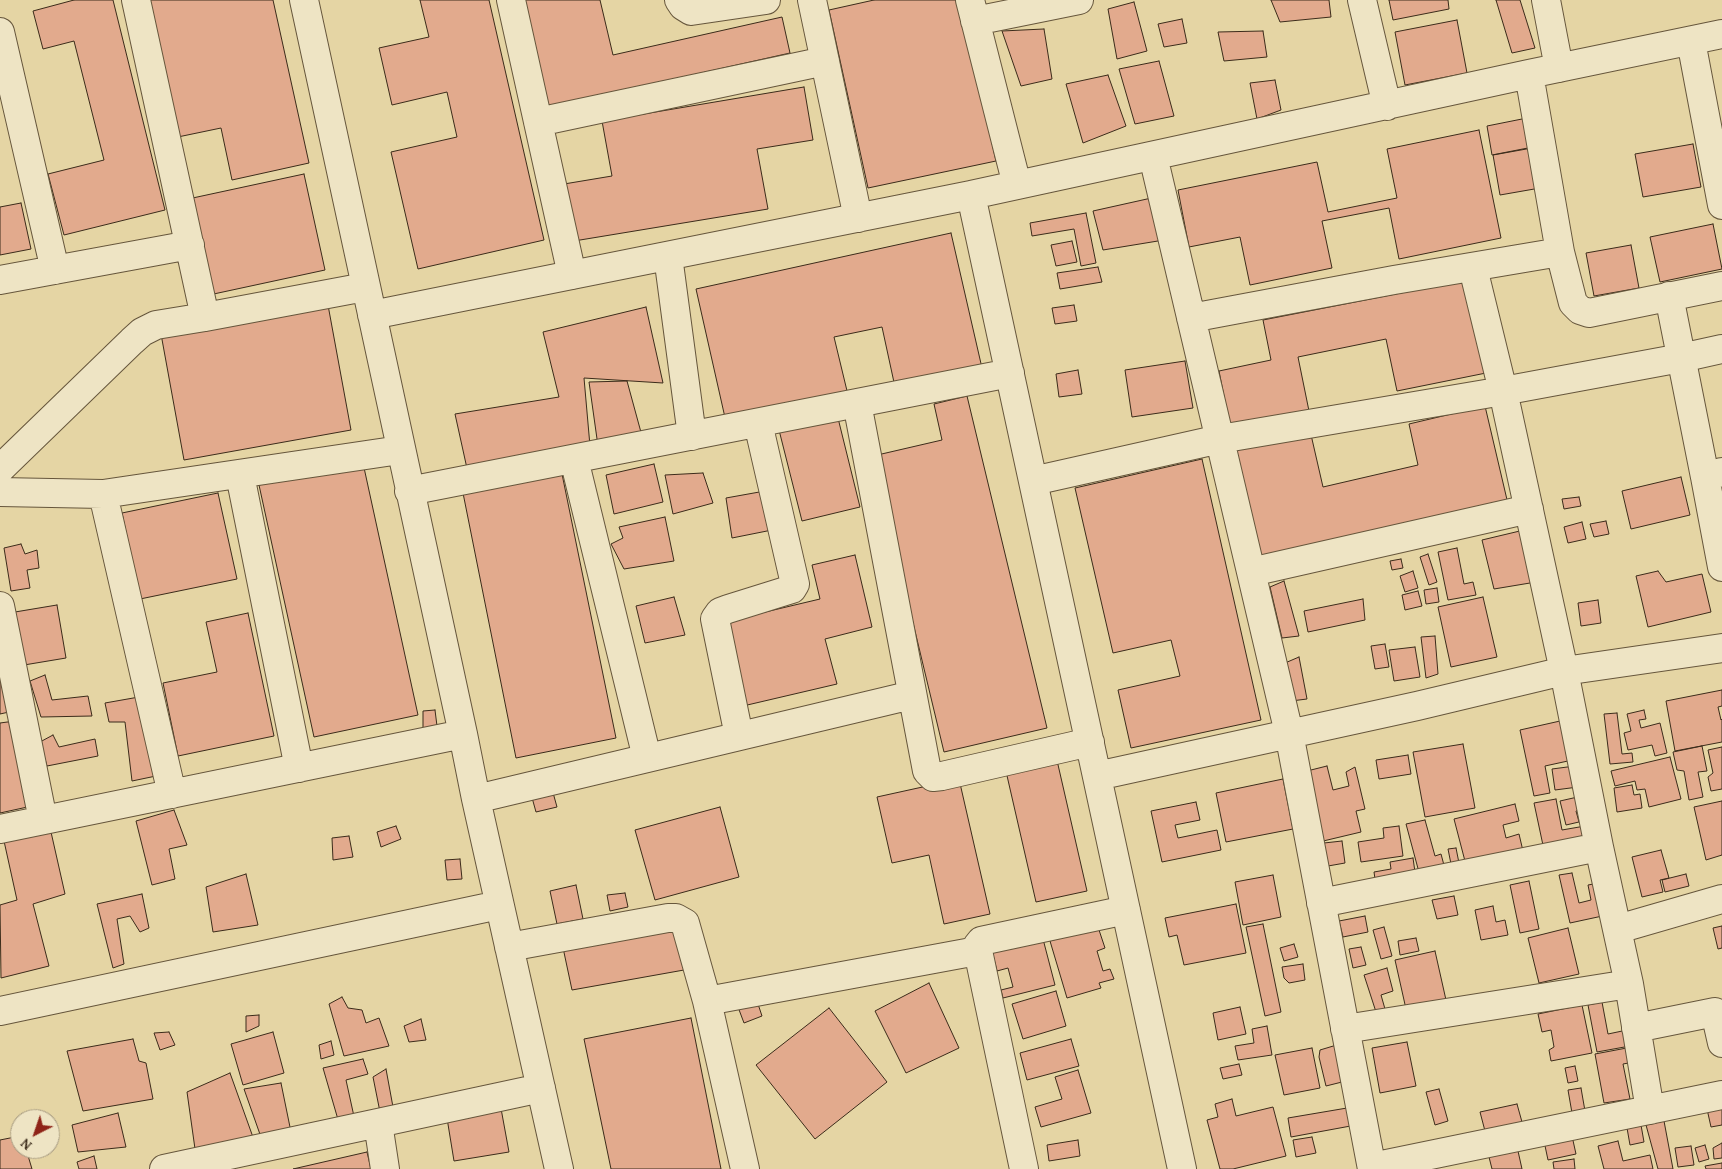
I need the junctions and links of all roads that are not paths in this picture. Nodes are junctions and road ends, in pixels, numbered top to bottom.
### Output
1 (136, 0) edge
2 (304, 0) edge
3 (511, 0) edge
4 (679, 0) edge
5 (766, 0) edge
6 (812, 0) edge
7 (1362, 0) edge
8 (1546, 0) edge
9 (1071, 1) edge
10 (973, 10) edge
11 (0, 32) edge
12 (1722, 34) edge
13 (1691, 41) junction
14 (825, 61) junction
15 (1559, 68) junction
16 (1529, 74) junction
17 (1387, 106) junction
18 (538, 122) junction
19 (1153, 156) junction
20 (1017, 185) junction
21 (971, 195) junction
22 (1722, 204) edge
23 (858, 218) junction
24 (190, 245) junction
25 (1560, 252) junction
26 (668, 256) junction
27 (1473, 268) junction
28 (55, 270) junction
29 (572, 275) junction
30 (0, 280) edge
31 (1722, 286) edge
32 (365, 287) junction
33 (1669, 296) junction
34 (372, 315) junction
35 (205, 317) junction
36 (1191, 318) junction
37 (1722, 349) edge
38 (1681, 358) junction
39 (1010, 373) junction
40 (1503, 391) junction
41 (857, 403) junction
42 (758, 423) junction
43 (692, 436) junction
44 (1220, 439) junction
45 (400, 450) junction
46 (574, 459) junction
47 (0, 469) edge
48 (240, 474) junction
49 (1713, 474) edge
50 (1033, 481) junction
51 (410, 491) junction
52 (0, 492) edge
53 (103, 494) junction
54 (1529, 509) junction
55 (1722, 567) edge
56 (1251, 572) junction
57 (0, 606) edge
58 (1722, 648) edge
59 (1564, 671) junction
60 (912, 695) junction
61 (1289, 733) junction
62 (463, 734) junction
63 (739, 736) junction
64 (1090, 742) junction
65 (647, 758) junction
66 (299, 768) junction
67 (1097, 776) junction
68 (172, 794) junction
69 (476, 798) junction
70 (43, 820) junction
71 (0, 829) edge
72 (1599, 848) junction
73 (1722, 899) edge
74 (1321, 903) junction
75 (499, 905) junction
76 (1126, 910) junction
77 (1618, 929) junction
78 (509, 947) junction
79 (977, 951) junction
80 (1629, 984) junction
81 (707, 1001) junction
82 (0, 1011) edge
83 (1719, 1011) edge
84 (1636, 1028) junction
85 (1345, 1029) junction
86 (1722, 1043) edge
87 (540, 1088) junction
88 (1722, 1095) edge
89 (1650, 1110) junction
90 (378, 1123) junction
91 (243, 1161) edge
92 (1372, 1168) edge
93 (164, 1169) edge
94 (385, 1169) edge
95 (559, 1169) edge
96 (745, 1169) edge
97 (1024, 1169) edge
98 (1182, 1169) edge

1 - 24 street
2 - 32 street
3 - 18 street
4 - 5 street
6 - 14 street
7 - 17 street
8 - 15 street
9 - 10 street
10 - 20 street
11 - 28 street
12 - 13 street
13 - 15 street
13 - 22 street
14 - 18 street
14 - 23 street
15 - 16 street
16 - 17 street
16 - 25 street
17 - 19 street
18 - 29 street
19 - 20 street
19 - 36 street
20 - 21 street
21 - 23 street
21 - 39 street
23 - 26 street
24 - 28 street
24 - 35 street
25 - 27 street
25 - 33 street
26 - 29 street
26 - 43 street
27 - 36 street
27 - 40 street
28 - 30 street
29 - 34 street
31 - 33 street
32 - 34 street
32 - 35 street
33 - 38 street
34 - 45 street
35 - 47 street
36 - 44 street
37 - 38 street
38 - 40 street
38 - 49 street
39 - 41 street
39 - 50 street
40 - 44 street
40 - 54 street
41 - 42 street
41 - 60 street
42 - 43 street
42 - 63 street
43 - 46 street
44 - 50 street
44 - 56 street
45 - 48 street
45 - 51 street
46 - 51 street
46 - 65 street
48 - 53 street
48 - 66 street
49 - 55 street
50 - 64 street
51 - 62 street
52 - 53 street
53 - 68 street
54 - 56 street
54 - 59 street
56 - 61 street
57 - 70 street
58 - 59 street
59 - 61 street
59 - 72 street
60 - 63 street
60 - 64 street
61 - 67 street
61 - 74 street
62 - 66 street
62 - 69 street
63 - 65 street
64 - 67 street
65 - 69 street
66 - 68 street
67 - 76 street
68 - 70 street
69 - 75 street
70 - 71 street
72 - 74 street
72 - 77 street
73 - 77 street
74 - 85 street
75 - 78 street
75 - 82 street
76 - 79 street
76 - 98 street
77 - 80 street
78 - 81 street
78 - 87 street
79 - 81 street
79 - 97 street
80 - 84 street
80 - 85 street
81 - 96 street
83 - 84 street
83 - 86 street
84 - 89 street
85 - 92 street
87 - 90 street
87 - 95 street
88 - 89 street
89 - 92 street
90 - 91 street
90 - 94 street
91 - 93 street

